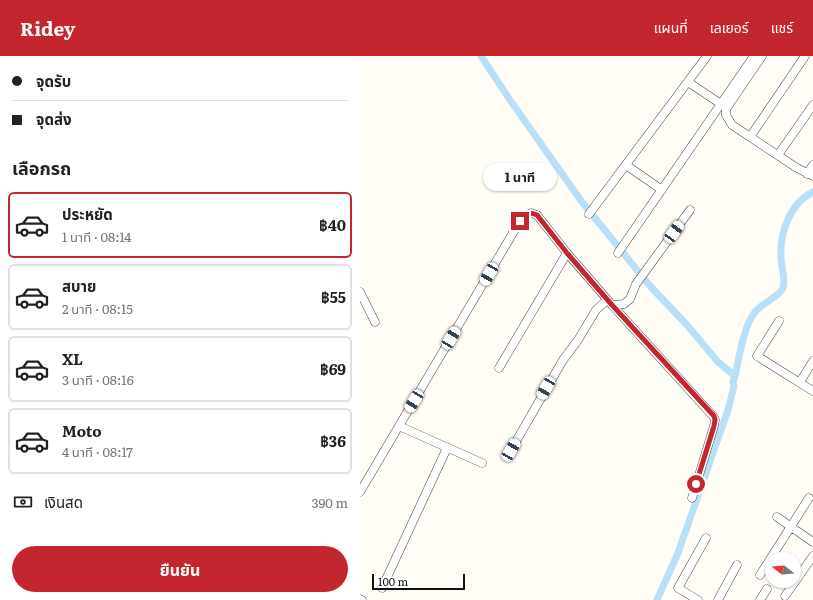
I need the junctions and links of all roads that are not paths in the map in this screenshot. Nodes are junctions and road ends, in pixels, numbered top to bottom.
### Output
1 (707, 56) edge
2 (754, 56) edge
3 (762, 56) edge
4 (805, 56) edge
5 (688, 82) junction
6 (720, 104) junction
7 (813, 105) edge
8 (750, 137) junction
9 (778, 155) junction
10 (626, 165) junction
11 (813, 165) edge
12 (810, 175) edge
13 (662, 190) junction
14 (690, 210) dead end
15 (589, 214) dead end
16 (567, 253) junction
17 (618, 254) dead end
18 (360, 292) edge
19 (609, 303) junction
20 (779, 320) dead end
21 (375, 322) dead end
22 (813, 361) edge
23 (499, 368) dead end
24 (800, 382) junction
25 (813, 391) edge
26 (399, 426) junction
27 (447, 448) junction
28 (511, 450) dead end
29 (482, 463) dead end
30 (360, 492) edge
31 (692, 498) dead end
32 (809, 498) dead end
33 (777, 518) dead end
34 (791, 527) junction
35 (706, 538) dead end
36 (813, 542) edge
37 (813, 556) edge
38 (737, 565) dead end
39 (760, 575) dead end
40 (382, 588) dead end
41 (767, 589) dead end
42 (785, 596) dead end
43 (698, 600) edge
44 (718, 600) edge
45 (760, 600) edge

1 - 5 street
2 - 6 street
3 - 8 street
4 - 8 street
5 - 6 street
5 - 10 street
6 - 13 street
7 - 9 street
8 - 9 street
9 - 12 street
10 - 13 street
10 - 15 street
11 - 12 street
13 - 17 street
14 - 19 street
16 - 19 street
16 - 23 street
16 - 26 street
18 - 21 street
19 - 28 street
19 - 31 street
20 - 24 street
22 - 24 street
24 - 25 street
26 - 27 street
26 - 30 street
27 - 29 street
27 - 40 street
32 - 34 street
33 - 34 street
34 - 36 street
34 - 39 street
35 - 43 street
37 - 42 street
38 - 44 street
41 - 45 street

